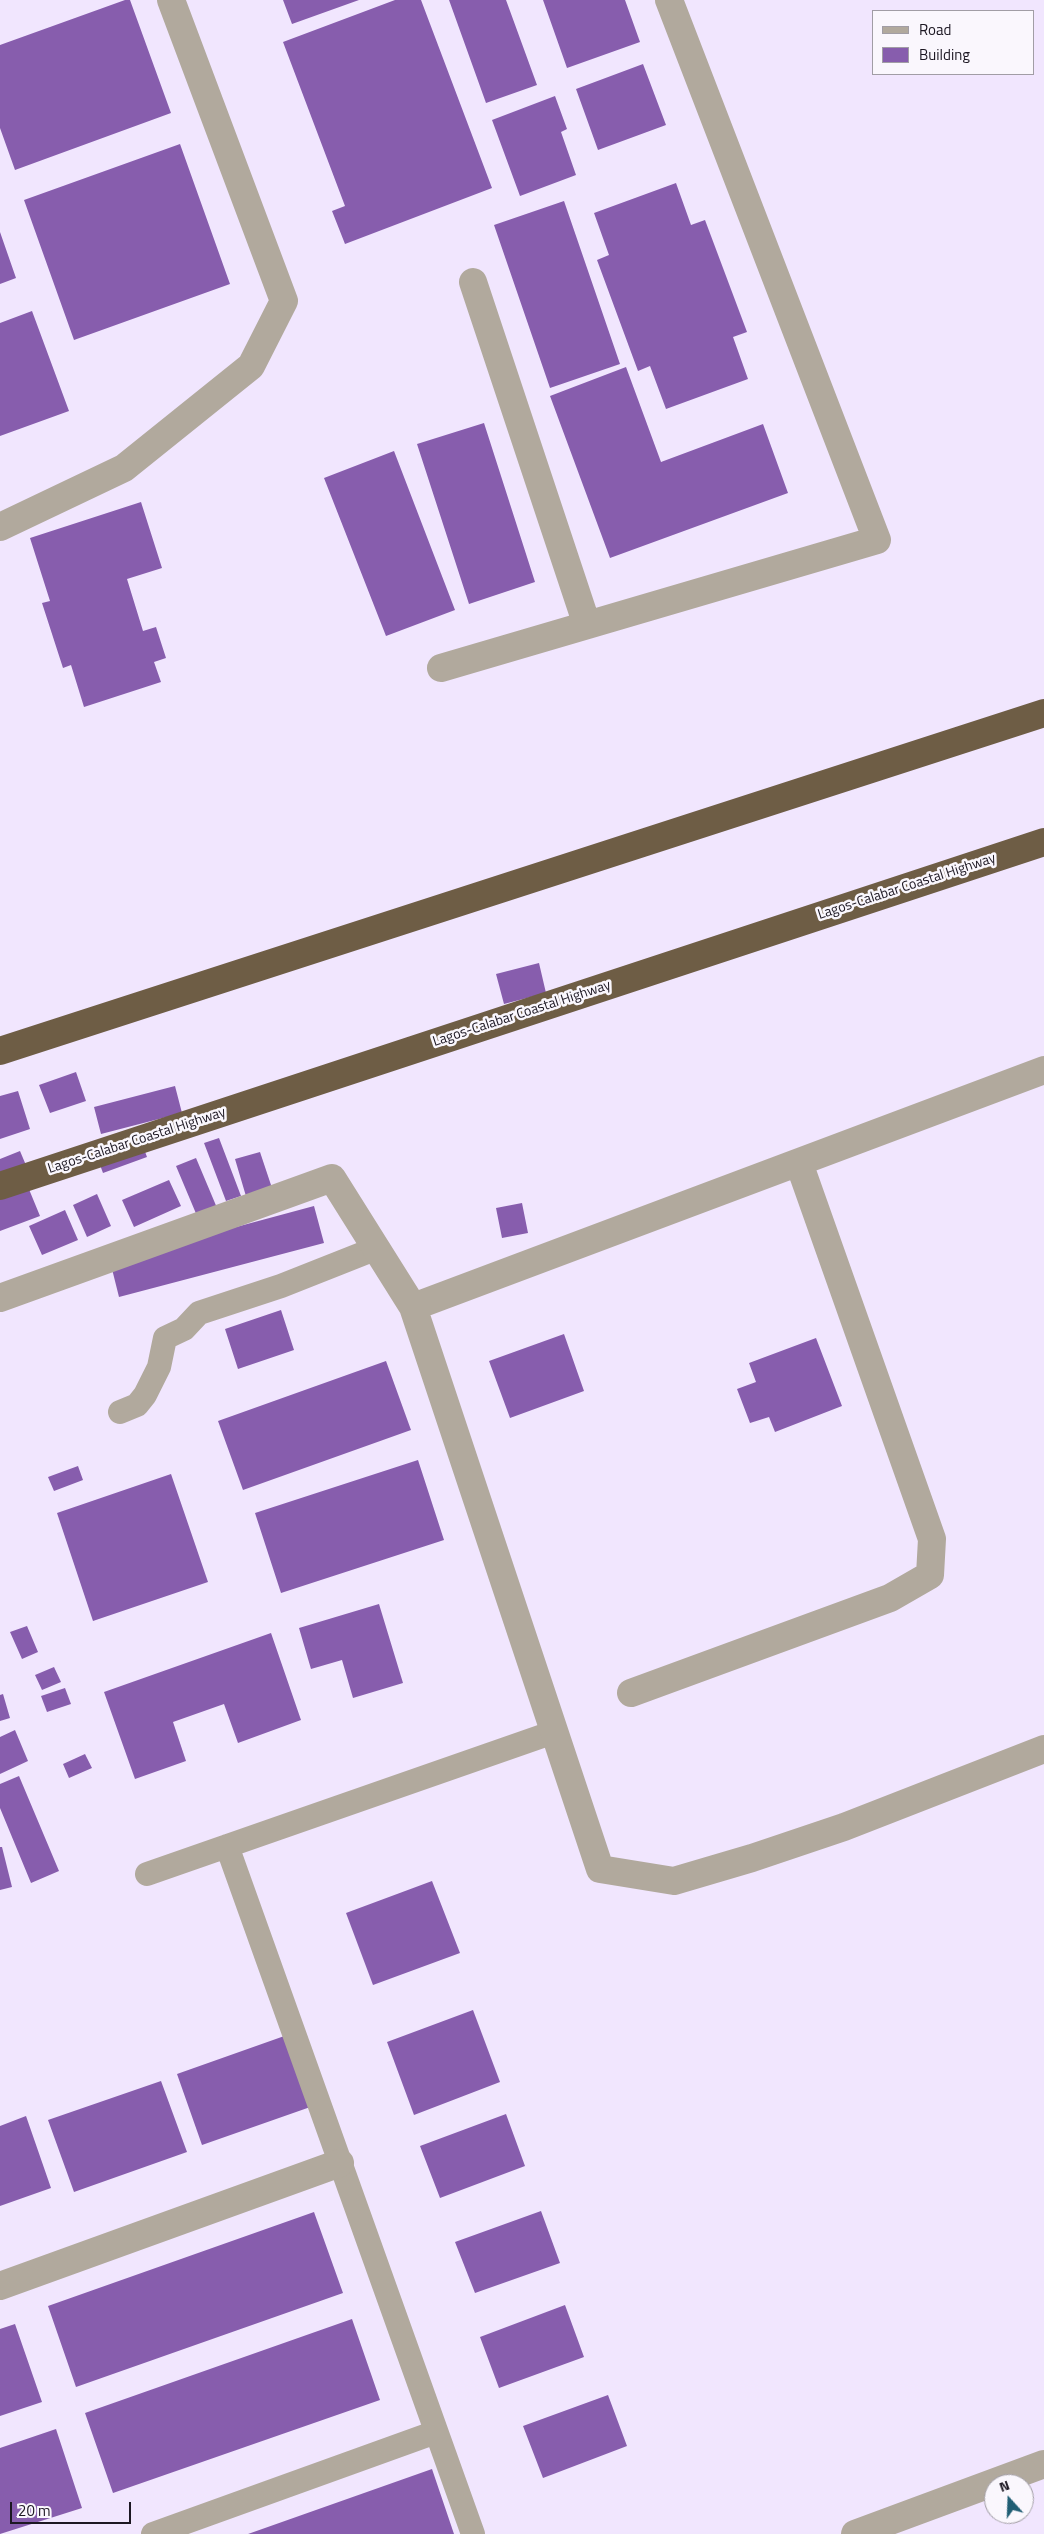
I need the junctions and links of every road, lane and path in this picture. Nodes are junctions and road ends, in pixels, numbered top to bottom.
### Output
1 (171, 0) edge
2 (669, 0) edge
3 (473, 282) dead end
4 (0, 527) edge
5 (587, 625) junction
6 (441, 668) dead end
7 (1044, 714) edge
8 (1044, 842) edge
9 (0, 1051) edge
10 (1044, 1070) edge
11 (799, 1162) junction
12 (0, 1186) edge
13 (377, 1248) junction
14 (0, 1298) edge
15 (413, 1307) junction
16 (120, 1412) dead end
17 (631, 1693) dead end
18 (554, 1732) junction
19 (1044, 1749) edge
20 (227, 1846) junction
21 (147, 1874) dead end
22 (340, 2163) junction
23 (0, 2286) edge
24 (436, 2432) junction
25 (1044, 2464) edge
26 (153, 2534) edge
27 (473, 2534) edge
28 (855, 2534) edge

1 - 4 street
2 - 5 street
3 - 5 street
5 - 6 street
7 - 9 highway
8 - 12 highway, Lagos-Calabar Coastal Highway
10 - 11 street
11 - 15 street
11 - 17 street
13 - 14 street
13 - 15 street
13 - 16 lane
15 - 18 street
18 - 19 street
18 - 20 lane
20 - 21 lane
20 - 22 lane
22 - 23 street
22 - 24 lane
24 - 26 lane
24 - 27 lane
25 - 28 street

